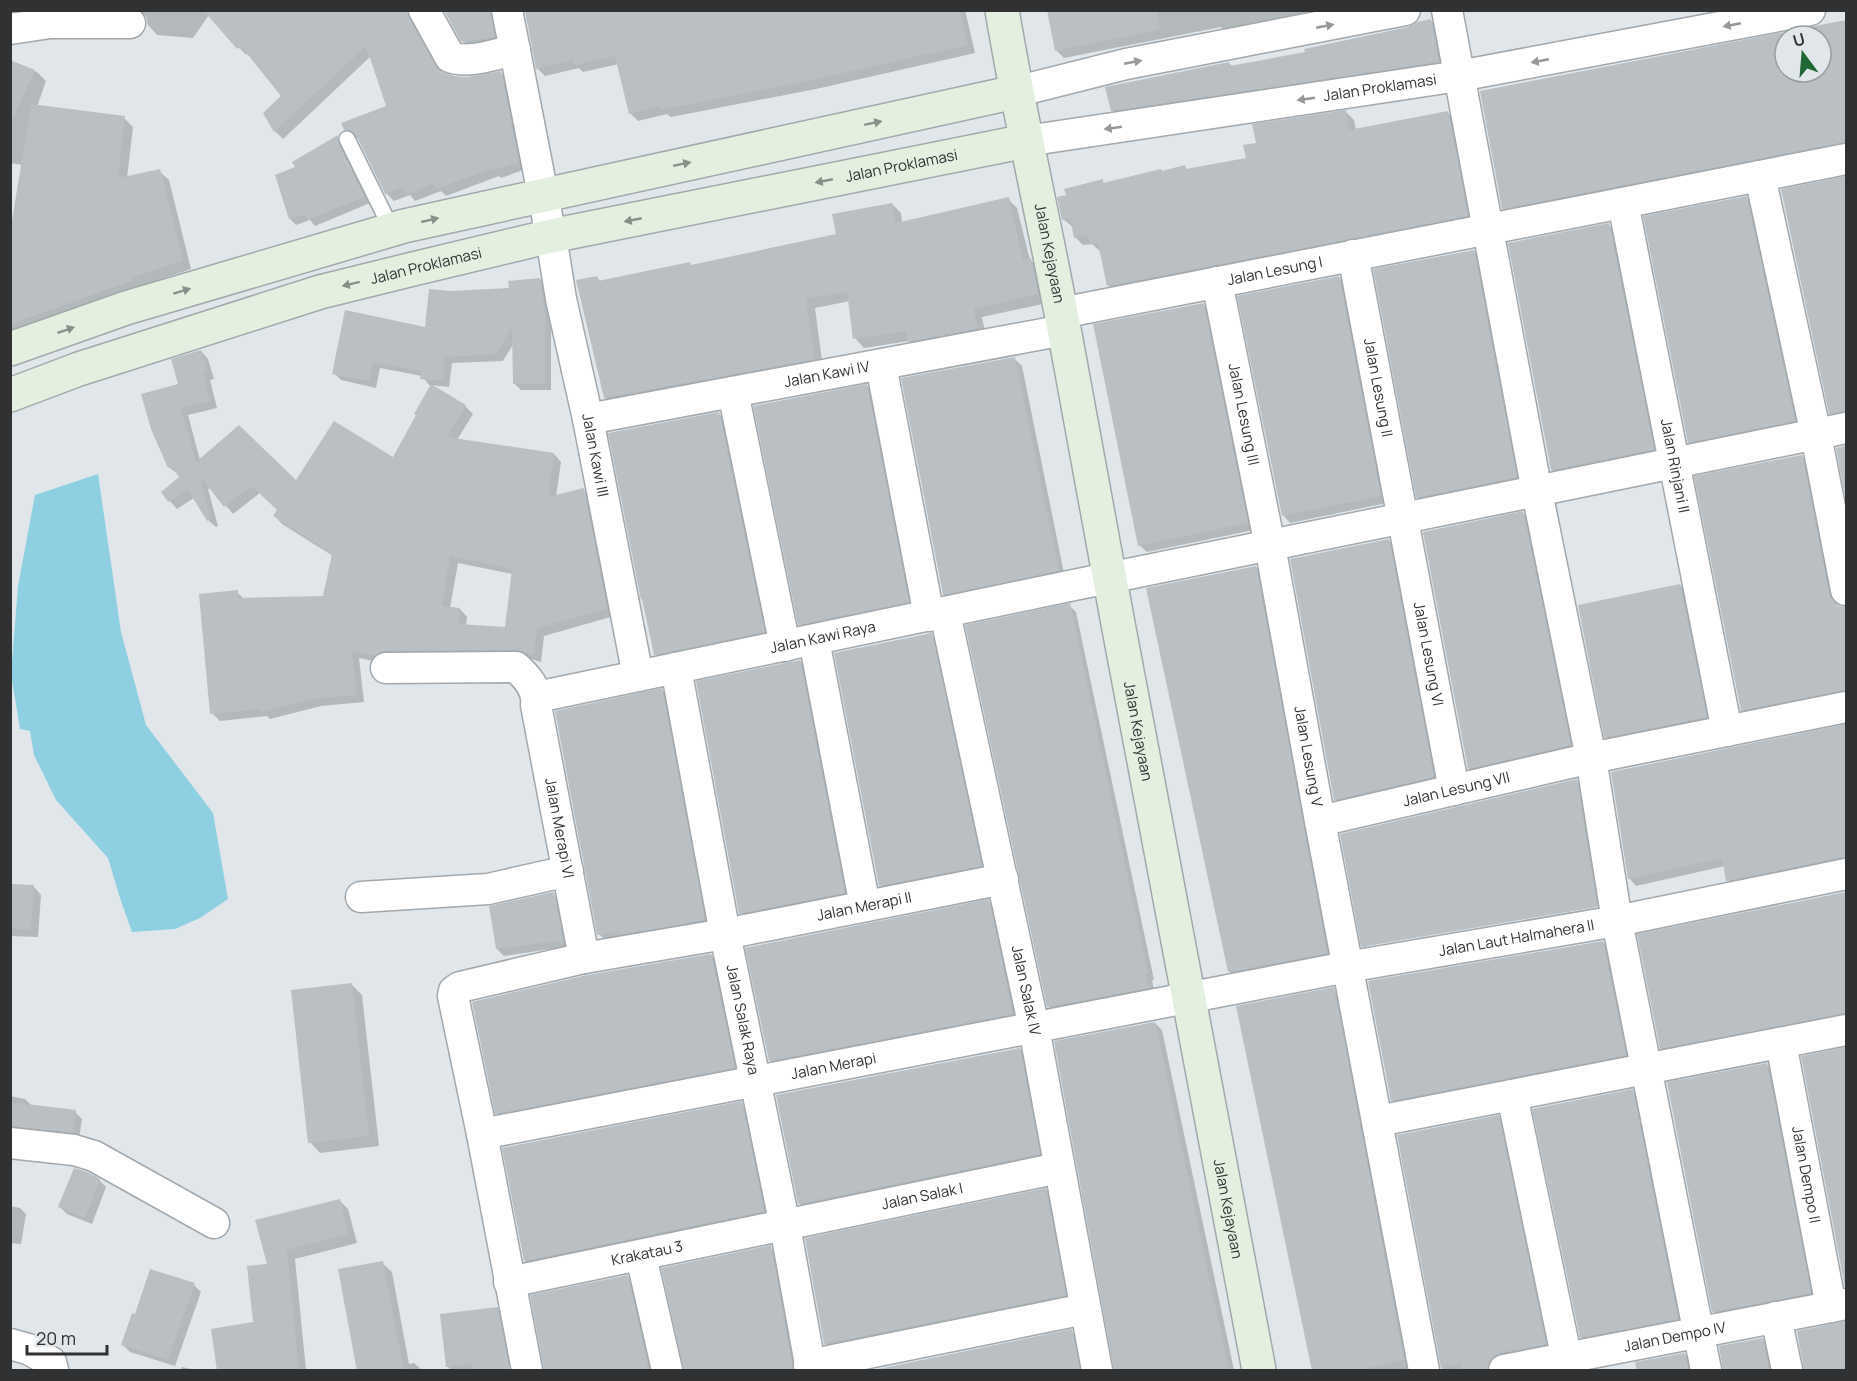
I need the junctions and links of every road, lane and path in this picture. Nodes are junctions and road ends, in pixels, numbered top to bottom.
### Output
1 (424, 10) edge
2 (1002, 10) edge
3 (1405, 10) edge
4 (1447, 10) edge
5 (1810, 10) edge
6 (511, 11) edge
7 (130, 23) dead end
8 (10, 29) edge
9 (515, 50) junction
10 (1459, 76) junction
11 (1015, 92) junction
12 (347, 139) dead end
13 (1026, 141) junction
14 (1846, 159) edge
15 (1760, 176) junction
16 (543, 195) junction
17 (1623, 203) junction
18 (1487, 229) junction
19 (392, 230) junction
20 (551, 236) junction
21 (1353, 255) junction
22 (1217, 282) junction
23 (126, 308) junction
24 (1063, 322) junction
25 (10, 349) edge
26 (140, 349) junction
27 (881, 365) junction
28 (733, 392) junction
29 (10, 395) edge
30 (588, 419) junction
31 (1846, 428) edge
32 (1816, 435) junction
33 (1674, 464) junction
34 (1537, 492) junction
35 (1404, 518) junction
36 (1270, 546) junction
37 (1109, 579) junction
38 (1846, 590) edge
39 (937, 614) junction
40 (814, 640) junction
41 (785, 646) junction
42 (386, 668) dead end
43 (676, 668) junction
44 (638, 676) junction
45 (537, 697) junction
46 (1846, 706) edge
47 (1727, 731) junction
48 (1591, 758) junction
49 (1454, 790) junction
50 (1320, 821) junction
51 (568, 871) junction
52 (1846, 874) edge
53 (1003, 879) junction
54 (361, 897) dead end
55 (865, 906) junction
56 (1617, 921) junction
57 (725, 934) junction
58 (585, 958) junction
59 (1347, 968) junction
60 (1187, 999) junction
61 (1034, 1028) junction
62 (1846, 1030) edge
63 (1781, 1043) junction
64 (1646, 1069) junction
65 (754, 1082) junction
66 (1512, 1095) junction
67 (1378, 1121) junction
68 (482, 1134) junction
69 (10, 1143) edge
70 (1059, 1168) junction
71 (214, 1223) dead end
72 (785, 1226) junction
73 (641, 1256) junction
74 (509, 1282) junction
75 (1839, 1305) edge
76 (1085, 1309) junction
77 (1776, 1317) junction
78 (1698, 1333) junction
79 (10, 1344) edge
80 (1567, 1364) edge
81 (810, 1368) edge
82 (53, 1371) edge
83 (527, 1371) edge
84 (667, 1371) edge
85 (1097, 1371) edge
86 (1259, 1371) edge
87 (1424, 1371) edge
88 (1504, 1371) edge
89 (1706, 1371) edge
90 (1787, 1371) edge

1 - 9 street
2 - 11 street, Jalan Kejayaan
11 -> 3 street
4 - 10 street
5 -> 10 street, Jalan Proklamasi
6 - 9 street, Jalan Kawi III
7 - 8 street
9 - 16 street, Jalan Kawi III
10 -> 13 street, Jalan Proklamasi
10 - 18 street
11 - 13 street, Jalan Kejayaan
16 -> 11 street
12 - 19 lane
13 -> 20 street, Jalan Proklamasi
13 - 24 street, Jalan Kejayaan
14 - 15 street, Jalan Lesung I
15 - 17 street, Jalan Lesung I
15 - 32 street
19 -> 16 street
16 - 20 street, Jalan Kawi III
17 - 18 street, Jalan Lesung I
17 - 33 street, Jalan Rinjani II
18 - 21 street, Jalan Lesung I
18 - 34 street
23 -> 19 street
20 -> 26 street, Jalan Proklamasi
20 - 30 street, Jalan Kawi III
21 - 22 street, Jalan Lesung I
21 - 35 street, Jalan Lesung II
22 - 24 street, Jalan Lesung I
22 - 36 street, Jalan Lesung III
25 -> 23 street
23 - 26 street
24 - 27 street, Jalan Kawi IV
24 - 37 street, Jalan Kejayaan
26 - 29 street, Jalan Proklamasi
27 - 28 street, Jalan Kawi IV
27 - 39 street, Jalan Salak IV
28 - 30 street, Jalan Kawi IV
28 - 41 street
30 - 44 street, Jalan Kawi III
31 - 32 street, Jalan Kawi Raya
32 - 33 street, Jalan Kawi Raya
32 - 38 street
33 - 34 street, Jalan Kawi Raya
33 - 47 street, Jalan Rinjani II
34 - 35 street, Jalan Kawi Raya
34 - 48 street
35 - 36 street, Jalan Kawi Raya
35 - 49 street, Jalan Lesung VI
36 - 37 street, Jalan Kawi Raya
36 - 50 street, Jalan Lesung V
37 - 39 street, Jalan Kawi Raya
37 - 60 street, Jalan Kejayaan
39 - 40 street, Jalan Kawi Raya
39 - 53 street, Jalan Salak IV
40 - 41 street, Jalan Kawi Raya
40 - 55 street
41 - 43 street, Jalan Kawi Raya
42 - 45 street
43 - 44 street, Jalan Kawi Raya
43 - 57 street, Jalan Salak Raya
44 - 45 street, Jalan Kawi Raya
45 - 51 street, Jalan Merapi VI
46 - 47 street, Jalan Lesung VII
47 - 48 street, Jalan Lesung VII
48 - 49 street, Jalan Lesung VII
48 - 56 street
49 - 50 street, Jalan Lesung VII
50 - 59 street, Jalan Lesung V
51 - 54 street
51 - 58 street, Jalan Merapi VI
52 - 56 street, Jalan Laut Halmahera II
53 - 55 street, Jalan Merapi II
53 - 61 street, Jalan Salak IV
55 - 57 street, Jalan Merapi II
56 - 59 street, Jalan Laut Halmahera II
56 - 64 street
57 - 58 street, Jalan Merapi II
57 - 65 street, Jalan Salak Raya
58 - 68 street, Jalan Merapi II
59 - 60 street, Jalan Laut Halmahera II
59 - 67 street, Jalan Lesung V
60 - 61 street, Jalan Merapi
60 - 86 street, Jalan Kejayaan
61 - 65 street, Jalan Merapi
61 - 70 street, Jalan Salak IV
62 - 63 street
63 - 64 street
63 - 75 street, Jalan Dempo II
64 - 66 street
64 - 78 street
65 - 68 street, Jalan Merapi
65 - 72 street, Jalan Salak Raya
66 - 67 street
66 - 80 street
67 - 87 street, Jalan Lesung V
68 - 74 street
69 - 71 street
70 - 72 street, Jalan Salak I
70 - 76 street, Jalan Salak IV
72 - 73 street, Krakatau 3
72 - 81 street, Jalan Salak Raya
73 - 74 street, Krakatau 3
73 - 84 street
74 - 83 street
75 - 77 street, Jalan Dempo IV
76 - 81 street
76 - 85 street, Jalan Salak IV
77 - 78 street, Jalan Dempo IV
77 - 90 street
78 - 80 street, Jalan Dempo IV
78 - 89 street
79 - 82 street
80 - 88 street, Jalan Dempo IV

